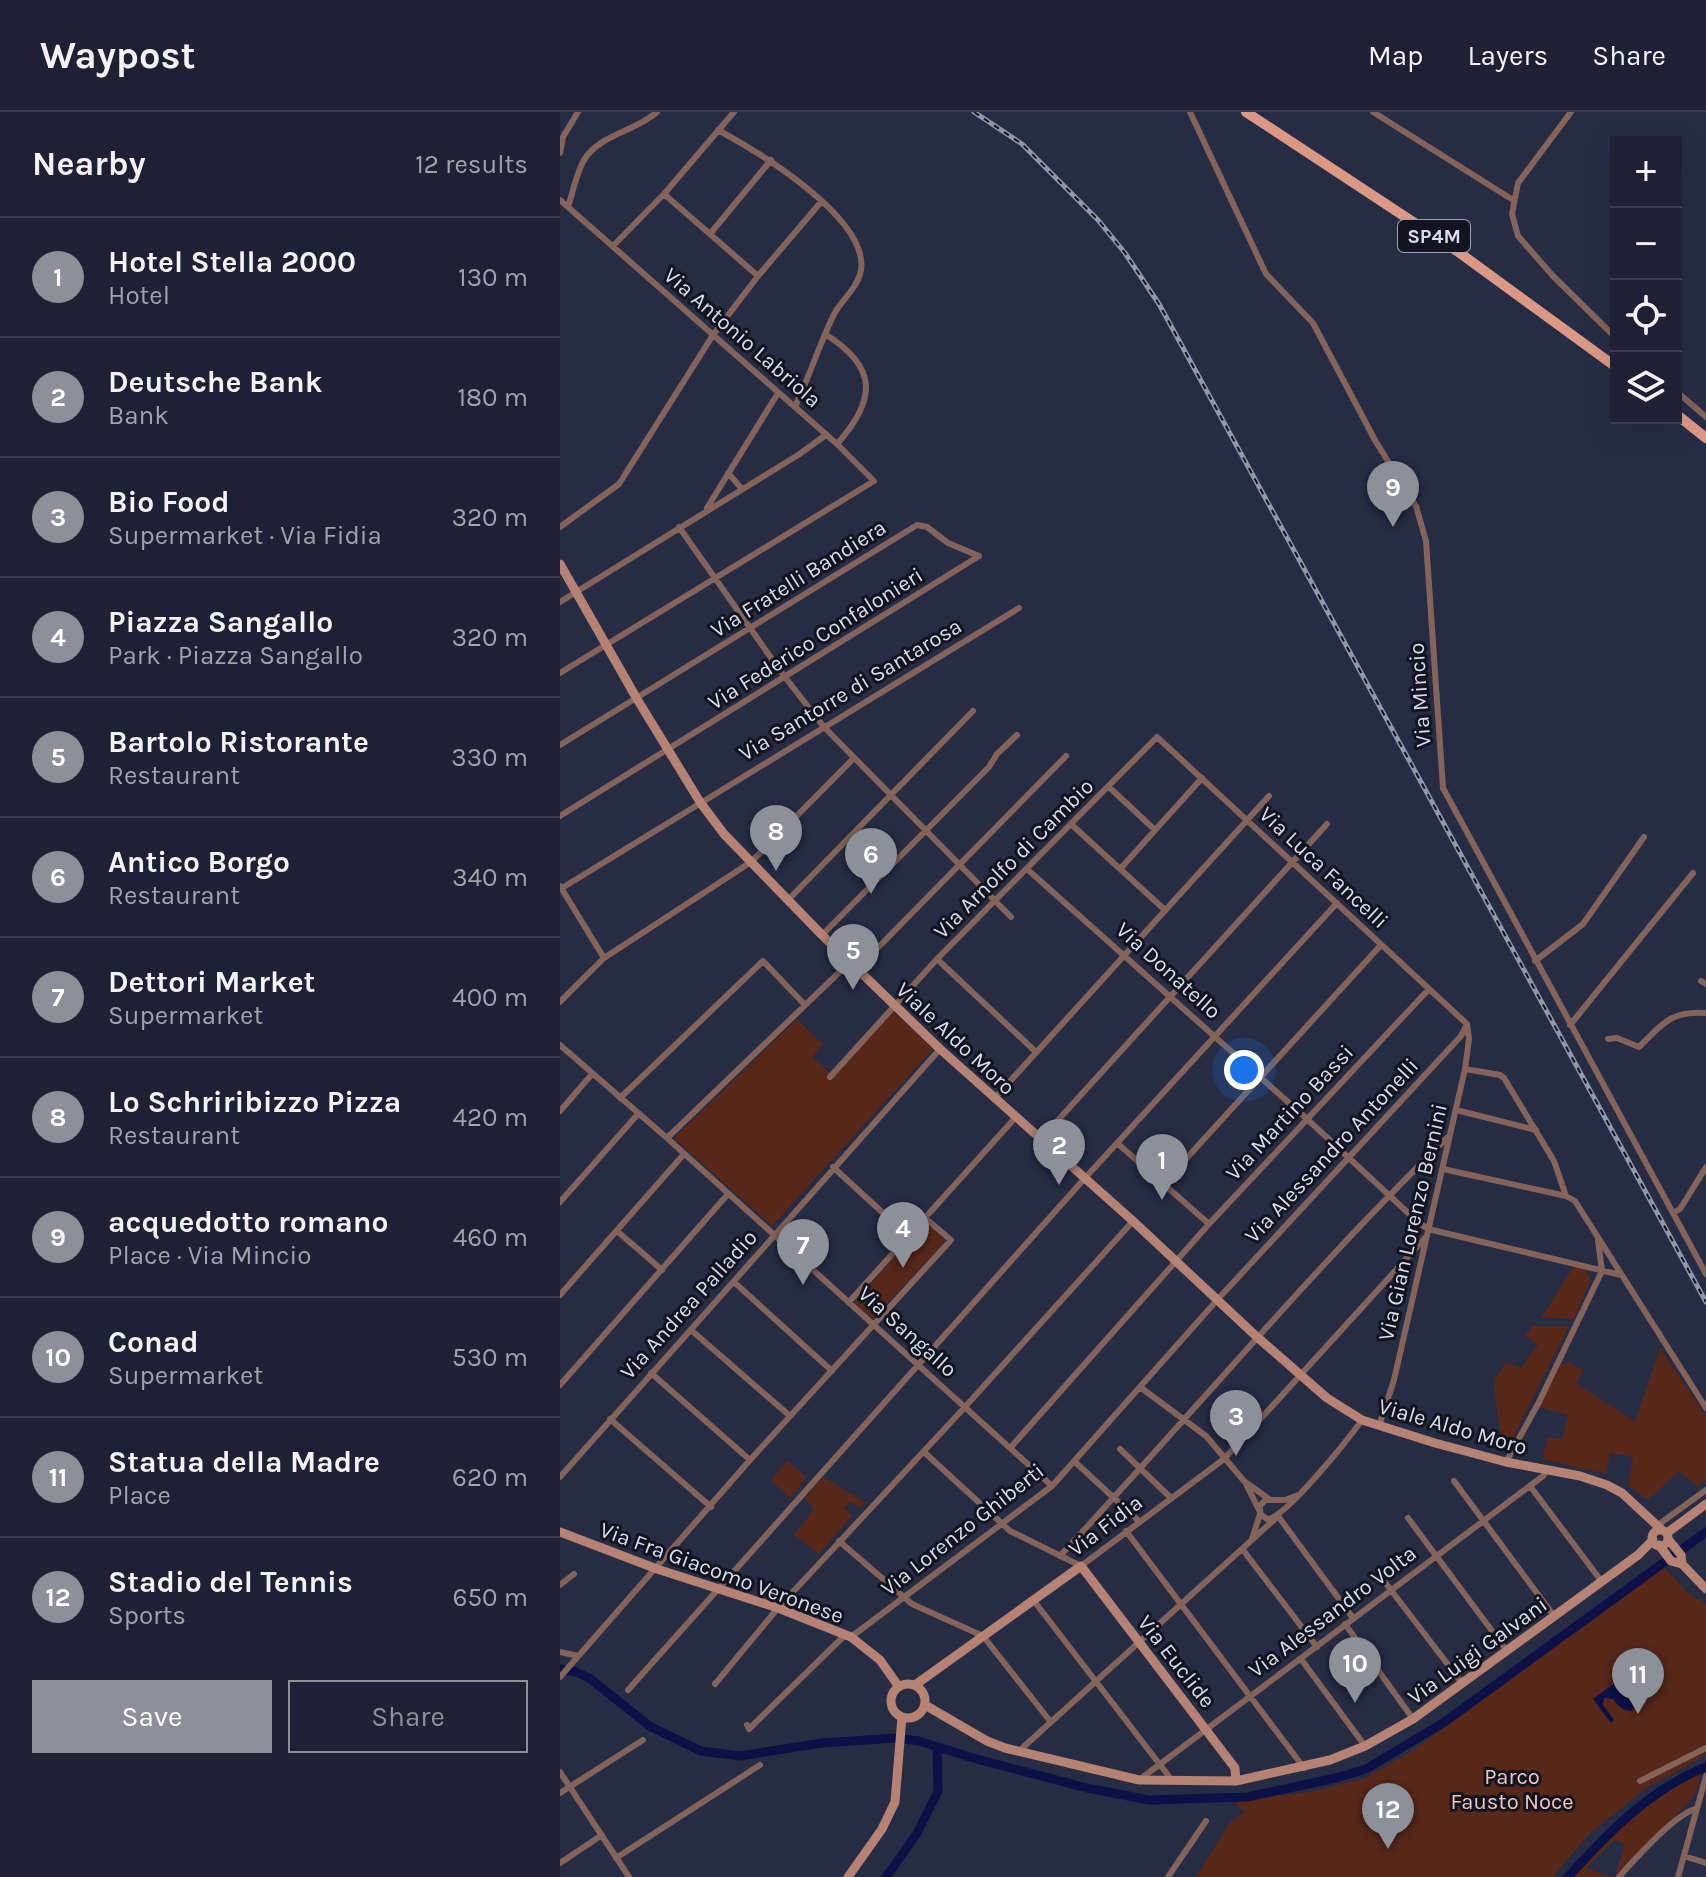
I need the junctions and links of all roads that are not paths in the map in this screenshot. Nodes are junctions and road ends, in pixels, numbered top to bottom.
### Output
1 (578, 112) edge
2 (657, 112) edge
3 (734, 112) edge
4 (1190, 112) edge
5 (1246, 112) edge
6 (1373, 112) edge
7 (1571, 112) edge
8 (718, 130) junction
9 (560, 153) edge
10 (771, 160) junction
11 (664, 194) junction
12 (560, 200) edge
13 (1513, 200) junction
14 (821, 202) junction
15 (568, 207) junction
16 (710, 234) junction
17 (613, 246) junction
18 (758, 276) junction
19 (1610, 332) edge
20 (825, 334) junction
21 (713, 335) junction
22 (1610, 363) edge
23 (778, 393) junction
24 (1682, 396) edge
25 (795, 407) junction
26 (1706, 417) edge
27 (1682, 419) edge
28 (826, 435) junction
29 (1706, 438) edge
30 (837, 444) junction
31 (728, 473) junction
32 (723, 481) junction
33 (742, 489) junction
34 (735, 493) junction
35 (705, 511) junction
36 (560, 527) edge
37 (679, 527) junction
38 (979, 556) joint
39 (560, 564) edge
40 (716, 579) junction
41 (575, 593) junction
42 (560, 602) edge
43 (1019, 608) dead end
44 (750, 628) junction
45 (605, 646) junction
46 (560, 673) edge
47 (785, 678) junction
48 (637, 699) junction
49 (973, 711) dead end
50 (823, 726) junction
51 (1017, 735) dead end
52 (1157, 737) joint
53 (560, 745) edge
54 (668, 750) junction
55 (1066, 756) dead end
56 (854, 758) junction
57 (1202, 778) junction
58 (1109, 787) junction
59 (891, 795) junction
60 (1269, 796) dead end
61 (700, 802) junction
62 (560, 816) edge
63 (1248, 821) junction
64 (1327, 824) dead end
65 (1072, 825) junction
66 (926, 830) junction
67 (1155, 830) junction
68 (1644, 837) dead end
69 (1293, 861) junction
70 (751, 862) junction
71 (960, 864) junction
72 (1121, 868) junction
73 (1027, 869) junction
74 (1693, 873) dead end
75 (561, 886) edge
76 (788, 900) junction
77 (996, 901) junction
78 (1337, 903) junction
79 (1165, 910) junction
80 (1011, 917) dead end
81 (822, 935) junction
82 (1381, 945) junction
83 (1125, 955) junction
84 (604, 958) junction
85 (937, 959) junction
86 (1535, 961) junction
87 (853, 966) junction
88 (1429, 989) junction
89 (1169, 996) junction
90 (560, 1002) edge
91 (805, 1005) junction
92 (894, 1005) junction
93 (1706, 1013) edge
94 (1467, 1024) junction
95 (1570, 1025) junction
96 (1215, 1036) junction
97 (1608, 1039) dead end
98 (560, 1045) edge
99 (940, 1049) junction
100 (1036, 1052) junction
101 (1465, 1069) junction
102 (592, 1074) junction
103 (1260, 1076) junction
104 (830, 1077) dead end
105 (620, 1098) junction
106 (994, 1099) junction
107 (1456, 1110) junction
108 (560, 1111) edge
109 (638, 1114) junction
110 (1015, 1118) junction
111 (1307, 1119) junction
112 (1536, 1130) junction
113 (1448, 1137) junction
114 (667, 1138) junction
115 (1040, 1140) junction
116 (1117, 1143) junction
117 (684, 1154) junction
118 (1347, 1158) junction
119 (833, 1167) junction
120 (1706, 1167) edge
121 (1443, 1169) junction
122 (1085, 1178) junction
123 (1164, 1183) junction
124 (728, 1194) junction
125 (1390, 1194) junction
126 (1566, 1196) junction
127 (560, 1202) edge
128 (1673, 1213) junction
129 (925, 1218) junction
130 (1133, 1221) junction
131 (1209, 1224) junction
132 (1428, 1229) junction
133 (617, 1231) junction
134 (774, 1234) junction
135 (908, 1236) junction
136 (1597, 1236) junction
137 (1426, 1237) junction
138 (1411, 1253) junction
139 (1177, 1261) junction
140 (1421, 1263) junction
141 (662, 1270) junction
142 (1602, 1271) junction
143 (1706, 1274) edge
144 (1621, 1275) junction
145 (734, 1282) junction
146 (560, 1295) edge
147 (1218, 1299) junction
148 (849, 1302) junction
149 (872, 1326) junction
150 (691, 1330) junction
151 (1257, 1337) junction
152 (918, 1365) junction
153 (832, 1371) junction
154 (651, 1373) junction
155 (1300, 1374) junction
156 (560, 1385) edge
157 (1140, 1387) junction
158 (965, 1407) junction
159 (1706, 1408) edge
160 (790, 1416) junction
161 (610, 1419) junction
162 (1183, 1420) junction
163 (1362, 1420) junction
164 (1379, 1426) junction
165 (1011, 1447) junction
166 (1120, 1449) dead end
167 (924, 1452) junction
168 (1224, 1459) junction
169 (750, 1460) junction
170 (1074, 1461) junction
171 (1506, 1462) junction
172 (1140, 1468) junction
173 (1546, 1471) junction
174 (560, 1477) edge
175 (1244, 1481) junction
176 (1454, 1481) dead end
177 (1052, 1486) junction
178 (1530, 1486) junction
179 (1706, 1490) edge
180 (1298, 1495) junction
181 (1115, 1497) junction
182 (1171, 1498) junction
183 (1273, 1500) junction
184 (1706, 1504) edge
185 (711, 1507) junction
186 (1260, 1512) junction
187 (1277, 1516) junction
188 (1408, 1518) dead end
189 (1483, 1521) junction
190 (1140, 1522) junction
191 (1000, 1523) junction
192 (1126, 1531) junction
193 (560, 1532) edge
194 (1661, 1539) junction
195 (839, 1541) junction
196 (1250, 1543) junction
197 (1243, 1550) junction
198 (1060, 1556) junction
199 (1436, 1556) junction
200 (1081, 1566) junction
201 (657, 1569) junction
202 (574, 1574) dead end
203 (1381, 1577) dead end
204 (1602, 1582) junction
205 (560, 1585) edge
206 (716, 1589) junction
207 (1706, 1589) edge
208 (1391, 1590) junction
209 (903, 1597) junction
210 (1034, 1601) junction
211 (1181, 1605) junction
212 (778, 1608) junction
213 (1554, 1616) junction
214 (1353, 1618) junction
215 (1345, 1624) junction
216 (848, 1636) junction
217 (983, 1636) junction
218 (1139, 1642) junction
219 (1317, 1647) junction
220 (1507, 1651) junction
221 (560, 1652) edge
222 (576, 1658) junction
223 (1301, 1659) junction
224 (560, 1677) edge
225 (1096, 1682) junction
226 (1462, 1683) junction
227 (715, 1684) dead end
228 (915, 1685) junction
229 (899, 1687) junction
230 (628, 1690) dead end
231 (1251, 1695) junction
232 (925, 1705) junction
233 (1413, 1719) junction
234 (1050, 1721) junction
235 (902, 1722) junction
236 (747, 1725) dead end
237 (1206, 1728) junction
238 (643, 1740) dead end
239 (1365, 1746) junction
240 (1706, 1748) edge
241 (1019, 1751) junction
242 (760, 1765) dead end
243 (1158, 1765) junction
244 (1304, 1768) junction
245 (560, 1772) edge
246 (1706, 1776) edge
247 (1139, 1780) junction
248 (1172, 1781) junction
249 (1236, 1781) junction
250 (1640, 1781) dead end
251 (569, 1787) junction
252 (1704, 1791) edge
253 (560, 1793) edge
254 (1696, 1809) junction
255 (1206, 1821) dead end
256 (602, 1835) junction
257 (1684, 1856) junction
258 (616, 1858) junction
259 (560, 1863) edge
260 (1706, 1863) edge
261 (629, 1877) edge
262 (848, 1877) edge
263 (1168, 1877) edge
264 (1619, 1877) edge
265 (1678, 1877) edge

1 - 9 street
2 - 15 street
3 - 8 street
4 - 86 street, Via Mincio
5 - 22 main road, SP4M
6 - 13 street
7 - 13 street
8 - 10 street
8 - 11 street
10 - 14 street
10 - 16 street
11 - 16 street
11 - 17 street
12 - 15 street, Via Antonio Labriola
13 - 19 street
14 - 18 street
14 - 20 street
15 - 17 street, Via Antonio Labriola
16 - 18 street
17 - 21 street, Via Antonio Labriola
18 - 21 street
20 - 25 street
20 - 30 street
21 - 23 street, Via Antonio Labriola
21 - 36 street
23 - 25 street, Via Antonio Labriola
23 - 31 street
24 - 26 street
25 - 28 street, Via Antonio Labriola
27 - 29 main road
28 - 30 street, Via Antonio Labriola
28 - 33 street
30 - 40 street, Via Antonio Labriola
31 - 32 street
31 - 33 street
32 - 34 street
32 - 35 street
33 - 34 street
34 - 35 street
35 - 37 street
37 - 40 street
37 - 41 street
38 - 44 street, Via Fratelli Bandiera
38 - 47 street, Via Federico Confalonieri
39 - 41 street, Viale Aldo Moro
40 - 44 street
40 - 45 street
41 - 42 street
41 - 45 street, Viale Aldo Moro
43 - 50 street, Via Santorre di Santarosa
44 - 47 street
44 - 48 street, Via Fratelli Bandiera
45 - 46 street
45 - 48 street, Viale Aldo Moro
47 - 50 street
47 - 54 street, Via Federico Confalonieri
48 - 53 street, Via Fratelli Bandiera
48 - 54 street, Viale Aldo Moro
49 - 59 street
50 - 56 street
50 - 61 street, Via Santorre di Santarosa
51 - 66 street
52 - 57 street, Via Luca Fancelli
52 - 58 street, Via Arnolfo di Cambio
54 - 61 street, Viale Aldo Moro
54 - 62 street, Via Federico Confalonieri
55 - 71 street
56 - 59 street
56 - 70 street
57 - 63 street, Via Luca Fancelli
57 - 67 street
58 - 65 street, Via Arnolfo di Cambio
58 - 67 street
59 - 66 street
59 - 76 street
60 - 63 street
61 - 70 street, Viale Aldo Moro
61 - 75 street, Via Santorre di Santarosa
63 - 69 street, Via Luca Fancelli
63 - 79 street
64 - 69 street
65 - 72 street
65 - 73 street, Via Arnolfo di Cambio
66 - 71 street
66 - 81 street
67 - 72 street
68 - 86 street
69 - 78 street, Via Luca Fancelli
69 - 89 street
70 - 76 street, Viale Aldo Moro
70 - 84 street
71 - 77 street
71 - 87 street
72 - 79 street
73 - 77 street, Via Arnolfo di Cambio
73 - 83 street, Via Donatello
74 - 95 street
75 - 84 street
76 - 81 street, Viale Aldo Moro
77 - 80 street
77 - 85 street, Via Arnolfo di Cambio
78 - 82 street, Via Luca Fancelli
78 - 96 street
79 - 83 street
81 - 87 street, Viale Aldo Moro
82 - 88 street, Via Luca Fancelli
82 - 103 street
83 - 89 street, Via Donatello
83 - 100 street
84 - 90 street
85 - 92 street, Via Arnolfo di Cambio
85 - 100 street
86 - 95 street, Via Mincio
87 - 91 street
87 - 92 street, Viale Aldo Moro
88 - 94 street, Via Luca Fancelli
88 - 111 street, Via Martino Bassi
89 - 96 street, Via Donatello
89 - 115 street
91 - 105 street
91 - 114 street
92 - 99 street, Viale Aldo Moro
92 - 104 street, Via Arnolfo di Cambio
93 - 97 street
94 - 101 street, Via Gian Lorenzo Bernini
94 - 118 street, Via Alessandro Antonelli
95 - 128 street, Via Mincio
96 - 103 street, Via Donatello
96 - 116 street
98 - 102 street, Via Sangallo
99 - 106 street, Viale Aldo Moro
99 - 119 street, Via Andrea Palladio
100 - 106 street
101 - 107 street, Via Gian Lorenzo Bernini
101 - 112 street
102 - 105 street, Via Sangallo
102 - 108 street
103 - 111 street, Via Donatello
103 - 123 street
105 - 109 street, Via Sangallo
106 - 110 street, Viale Aldo Moro
107 - 112 street
107 - 113 street, Via Gian Lorenzo Bernini
109 - 114 street, Via Sangallo
109 - 127 street
110 - 115 street, Viale Aldo Moro
110 - 129 street
111 - 118 street, Via Donatello
111 - 131 street, Via Martino Bassi
112 - 126 street
113 - 121 street, Via Gian Lorenzo Bernini
113 - 125 street
114 - 117 street, Via Sangallo
115 - 122 street, Viale Aldo Moro
116 - 122 street
116 - 123 street
117 - 124 street, Via Sangallo
117 - 133 street
118 - 125 street, Via Donatello
118 - 147 street, Via Alessandro Antonelli
119 - 134 street, Via Andrea Palladio
119 - 135 street
120 - 128 street
121 - 126 street
121 - 132 street, Via Gian Lorenzo Bernini
122 - 130 street, Viale Aldo Moro
122 - 152 street
123 - 131 street
124 - 134 street, Via Sangallo
124 - 141 street
125 - 132 street, Via Donatello
125 - 151 street
126 - 136 street
128 - 143 street, Via Mincio
129 - 135 street
129 - 149 street
130 - 139 street, Viale Aldo Moro
130 - 158 street
131 - 139 street, Via Martino Bassi
132 - 137 street, Via Gian Lorenzo Bernini
132 - 142 street
133 - 141 street
133 - 146 street
134 - 145 street, Via Andrea Palladio
134 - 148 street, Via Sangallo
135 - 148 street
136 - 142 street
136 - 144 street
137 - 138 street, Via Fidia
137 - 140 street, Via Gian Lorenzo Bernini
138 - 140 street
138 - 155 street, Via Fidia
139 - 147 street, Viale Aldo Moro
139 - 165 street, Via Martino Bassi
140 - 164 street, Via Gian Lorenzo Bernini
141 - 156 street
142 - 144 street
142 - 171 street
144 - 159 street
145 - 150 street, Via Andrea Palladio
145 - 153 street
147 - 151 street, Viale Aldo Moro
147 - 157 street, Via Lorenzo Ghiberti
148 - 149 street, Via Sangallo
149 - 152 street, Via Sangallo
149 - 153 street
150 - 154 street, Via Andrea Palladio
150 - 160 street
151 - 155 street, Viale Aldo Moro
151 - 162 street
152 - 158 street, Via Sangallo
152 - 206 street
153 - 160 street
154 - 161 street, Via Andrea Palladio
154 - 169 street
155 - 163 street, Viale Aldo Moro
155 - 168 street, Via Fidia
157 - 162 street
157 - 170 street, Via Lorenzo Ghiberti
158 - 165 street, Via Sangallo
158 - 167 street
160 - 169 street
161 - 174 street, Via Andrea Palladio
161 - 185 street
162 - 168 street
162 - 172 street
163 - 164 street, Viale Aldo Moro
163 - 180 street
164 - 171 street, Viale Aldo Moro
165 - 177 street, Via Sangallo
166 - 172 street
167 - 191 street
167 - 195 street
168 - 175 street
168 - 182 street, Via Fidia
169 - 185 street
170 - 177 street, Via Lorenzo Ghiberti
170 - 181 street
171 - 173 street, Viale Aldo Moro
172 - 181 street
172 - 182 street
173 - 178 street, Via Alessandro Volta
173 - 194 street, Viale Aldo Moro
175 - 183 street
175 - 186 street
176 - 189 street
177 - 191 street, Via Lorenzo Ghiberti
178 - 189 street, Via Alessandro Volta
178 - 204 street
179 - 194 street
180 - 183 street
180 - 187 street
181 - 190 street
181 - 198 street
182 - 190 street, Via Fidia
183 - 186 street
183 - 187 street
184 - 194 street, Via Luigi Galvani
185 - 201 street
186 - 187 street
186 - 196 street
187 - 196 street
187 - 214 street
188 - 199 street
189 - 199 street, Via Alessandro Volta
189 - 213 street
190 - 192 street, Via Fidia
191 - 198 street
191 - 209 street, Via Lorenzo Ghiberti
192 - 200 street, Via Fidia
192 - 211 street
193 - 201 street, Via Fra Giacomo Veronese
194 - 204 street, Via Luigi Galvani
194 - 207 street
195 - 209 street
195 - 212 street
196 - 197 street
197 - 211 street
197 - 219 street
198 - 200 street
199 - 208 street, Via Alessandro Volta
199 - 220 street
200 - 210 street, Via Fidia
200 - 218 street, Via Euclide
201 - 206 street, Via Fra Giacomo Veronese
201 - 222 street
202 - 205 street
203 - 208 street
204 - 213 street, Via Luigi Galvani
206 - 212 street, Via Fra Giacomo Veronese
206 - 230 street
208 - 214 street, Via Alessandro Volta
208 - 226 street
209 - 216 street, Via Lorenzo Ghiberti
209 - 217 street
210 - 217 street, Via Fidia
210 - 225 street
211 - 218 street
211 - 231 street
212 - 216 street, Via Fra Giacomo Veronese
212 - 227 street
213 - 220 street, Via Luigi Galvani
214 - 215 street, Via Alessandro Volta
215 - 219 street, Via Alessandro Volta
215 - 233 street
216 - 229 street, Via Fra Giacomo Veronese
216 - 236 street, Via Lorenzo Ghiberti
217 - 228 street, Via Fidia
217 - 234 street
218 - 225 street
218 - 237 street, Via Euclide
219 - 223 street, Via Alessandro Volta
220 - 226 street, Via Luigi Galvani
221 - 222 street
222 - 224 street
223 - 231 street, Via Alessandro Volta
223 - 239 street
225 - 234 street
225 - 243 street
226 - 233 street, Via Luigi Galvani
228 - 229 street
228 - 232 street
229 - 235 street
231 - 237 street, Via Alessandro Volta
231 - 244 street
232 - 235 street
232 - 241 street
233 - 239 street, Via Luigi Galvani
234 - 241 street
235 - 262 street
237 - 243 street, Via Alessandro Volta
237 - 249 street, Via Euclide
238 - 251 street
239 - 244 street, Via Luigi Galvani
240 - 250 street
241 - 247 street
242 - 258 street
243 - 247 street, Via Alessandro Volta
243 - 248 street
244 - 249 street, Via Luigi Galvani
245 - 251 street
246 - 252 street
247 - 248 street
248 - 249 street
251 - 253 street
251 - 256 street
252 - 254 street
254 - 257 street
254 - 264 street
255 - 263 street
256 - 258 street
256 - 259 street
257 - 260 street
257 - 265 street
258 - 261 street

